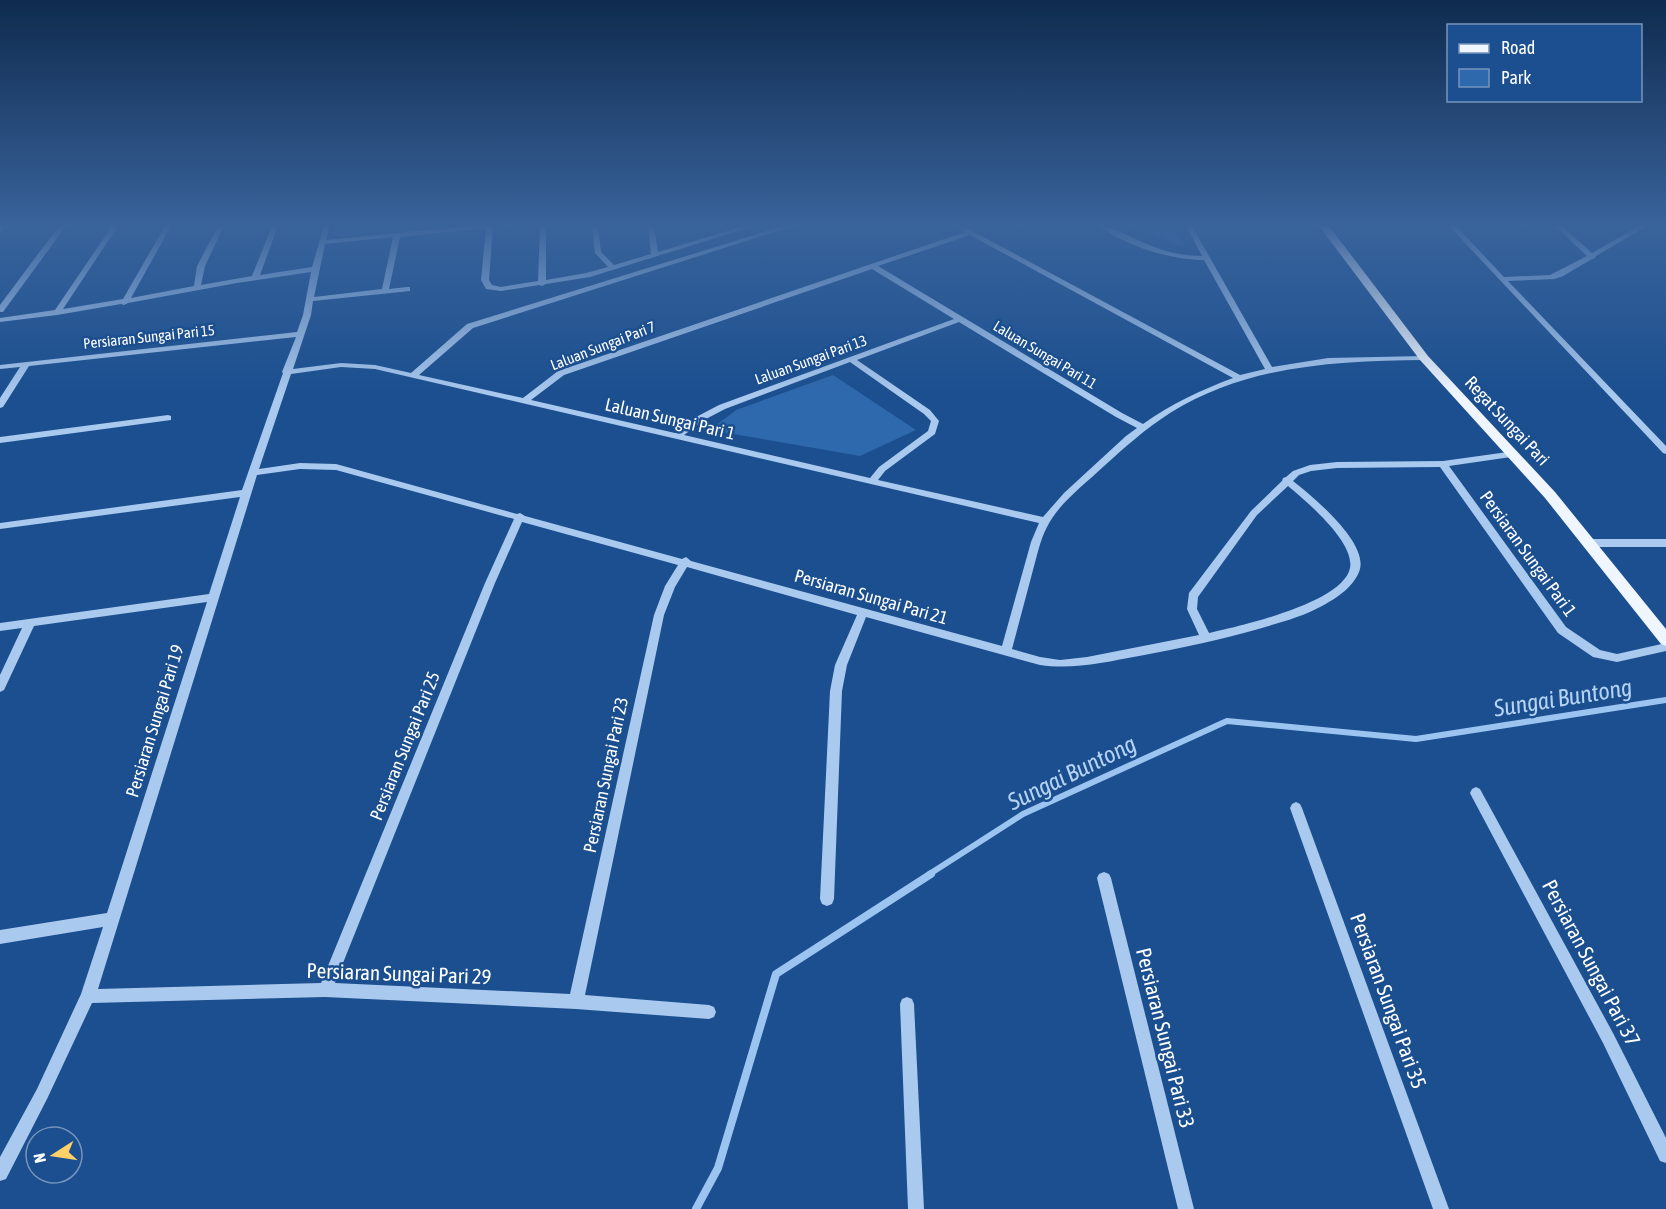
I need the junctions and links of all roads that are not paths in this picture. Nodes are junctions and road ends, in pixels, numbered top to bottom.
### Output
1 (21, 282) edge
2 (78, 282) edge
3 (136, 282) edge
4 (198, 282) edge
5 (218, 282) edge
6 (314, 282) edge
7 (387, 282) edge
8 (485, 282) edge
9 (550, 282) edge
10 (609, 282) edge
11 (828, 282) edge
12 (900, 282) edge
13 (1061, 282) edge
14 (1220, 282) edge
15 (1367, 282) edge
16 (1507, 282) edge
17 (542, 284) joint
18 (197, 286) junction
19 (406, 289) dead end
20 (385, 291) junction
21 (312, 299) junction
22 (124, 303) junction
23 (0, 310) edge
24 (57, 314) junction
25 (960, 319) junction
26 (0, 320) edge
27 (300, 334) junction
28 (1424, 358) junction
29 (852, 360) junction
30 (26, 364) junction
31 (0, 367) edge
32 (1268, 368) junction
33 (286, 372) junction
34 (412, 376) junction
35 (1238, 377) junction
36 (525, 401) junction
37 (0, 405) edge
38 (168, 418) dead end
39 (1142, 427) junction
40 (676, 437) junction
41 (0, 440) edge
42 (1666, 451) edge
43 (1515, 454) junction
44 (1443, 464) junction
45 (253, 473) junction
46 (1286, 480) junction
47 (871, 482) junction
48 (246, 493) junction
49 (520, 516) junction
50 (1045, 521) junction
51 (0, 526) edge
52 (1589, 543) junction
53 (1666, 543) edge
54 (686, 561) junction
55 (213, 597) junction
56 (863, 612) junction
57 (30, 623) junction
58 (0, 627) edge
59 (1206, 639) junction
60 (1666, 640) edge
61 (1666, 647) edge
62 (1006, 651) junction
63 (0, 687) edge
64 (1476, 793) dead end
65 (1296, 808) dead end
66 (1104, 878) dead end
67 (827, 899) dead end
68 (112, 919) junction
69 (0, 937) edge
70 (325, 990) junction
71 (88, 996) junction
72 (576, 1002) junction
73 (907, 1004) dead end
74 (709, 1012) dead end
75 (1666, 1155) edge
76 (0, 1173) edge
77 (916, 1209) edge
78 (1186, 1209) edge
79 (1441, 1209) edge

1 - 23 street
2 - 24 street
3 - 22 street
4 - 18 street
5 - 18 street
6 - 21 street, Persiaran Sungai Pari 19
7 - 20 street
8 - 17 street
9 - 17 street
10 - 34 street
11 - 36 street, Laluan Sungai Pari 7
12 - 25 street, Laluan Sungai Pari 11
13 - 35 street
14 - 32 street
15 - 28 main road, Regat Sungai Pari
16 - 42 street
18 - 22 street
19 - 20 street
20 - 21 street
21 - 27 street, Persiaran Sungai Pari 19
22 - 24 street
24 - 26 street
25 - 29 street, Laluan Sungai Pari 13
25 - 39 street, Laluan Sungai Pari 11
27 - 30 street, Persiaran Sungai Pari 15
27 - 33 street, Persiaran Sungai Pari 19
28 - 32 street
28 - 43 main road, Regat Sungai Pari
29 - 40 street, Laluan Sungai Pari 13
29 - 47 street
30 - 31 street, Persiaran Sungai Pari 15
30 - 37 street
32 - 35 street
33 - 34 street, Laluan Sungai Pari 1
33 - 45 street, Persiaran Sungai Pari 19
34 - 36 street, Laluan Sungai Pari 1
35 - 39 street
36 - 40 street, Laluan Sungai Pari 1
38 - 41 street
39 - 50 street
40 - 47 street, Laluan Sungai Pari 1
43 - 44 street
43 - 52 main road, Regat Sungai Pari
44 - 46 street
44 - 61 street, Persiaran Sungai Pari 1
45 - 48 street, Persiaran Sungai Pari 19
45 - 49 street, Persiaran Sungai Pari 21
46 - 59 street
46 - 59 street, Persiaran Sungai Pari 21
47 - 50 street, Laluan Sungai Pari 1
48 - 51 street
48 - 55 street, Persiaran Sungai Pari 19
49 - 54 street, Persiaran Sungai Pari 21
49 - 70 street, Persiaran Sungai Pari 25
50 - 62 street
52 - 53 street
52 - 60 main road, Regat Sungai Pari
54 - 56 street, Persiaran Sungai Pari 21
54 - 72 street, Persiaran Sungai Pari 23
55 - 57 street
55 - 68 street, Persiaran Sungai Pari 19
56 - 62 street, Persiaran Sungai Pari 21
56 - 67 street
57 - 58 street
57 - 63 street
59 - 62 street, Persiaran Sungai Pari 21
64 - 75 street, Persiaran Sungai Pari 37
65 - 79 street, Persiaran Sungai Pari 35
66 - 78 street, Persiaran Sungai Pari 33
68 - 69 street
68 - 71 street, Persiaran Sungai Pari 19
70 - 71 street, Persiaran Sungai Pari 29
70 - 72 street, Persiaran Sungai Pari 29
71 - 76 street, Persiaran Sungai Pari 19
72 - 74 street, Persiaran Sungai Pari 29
73 - 77 street

